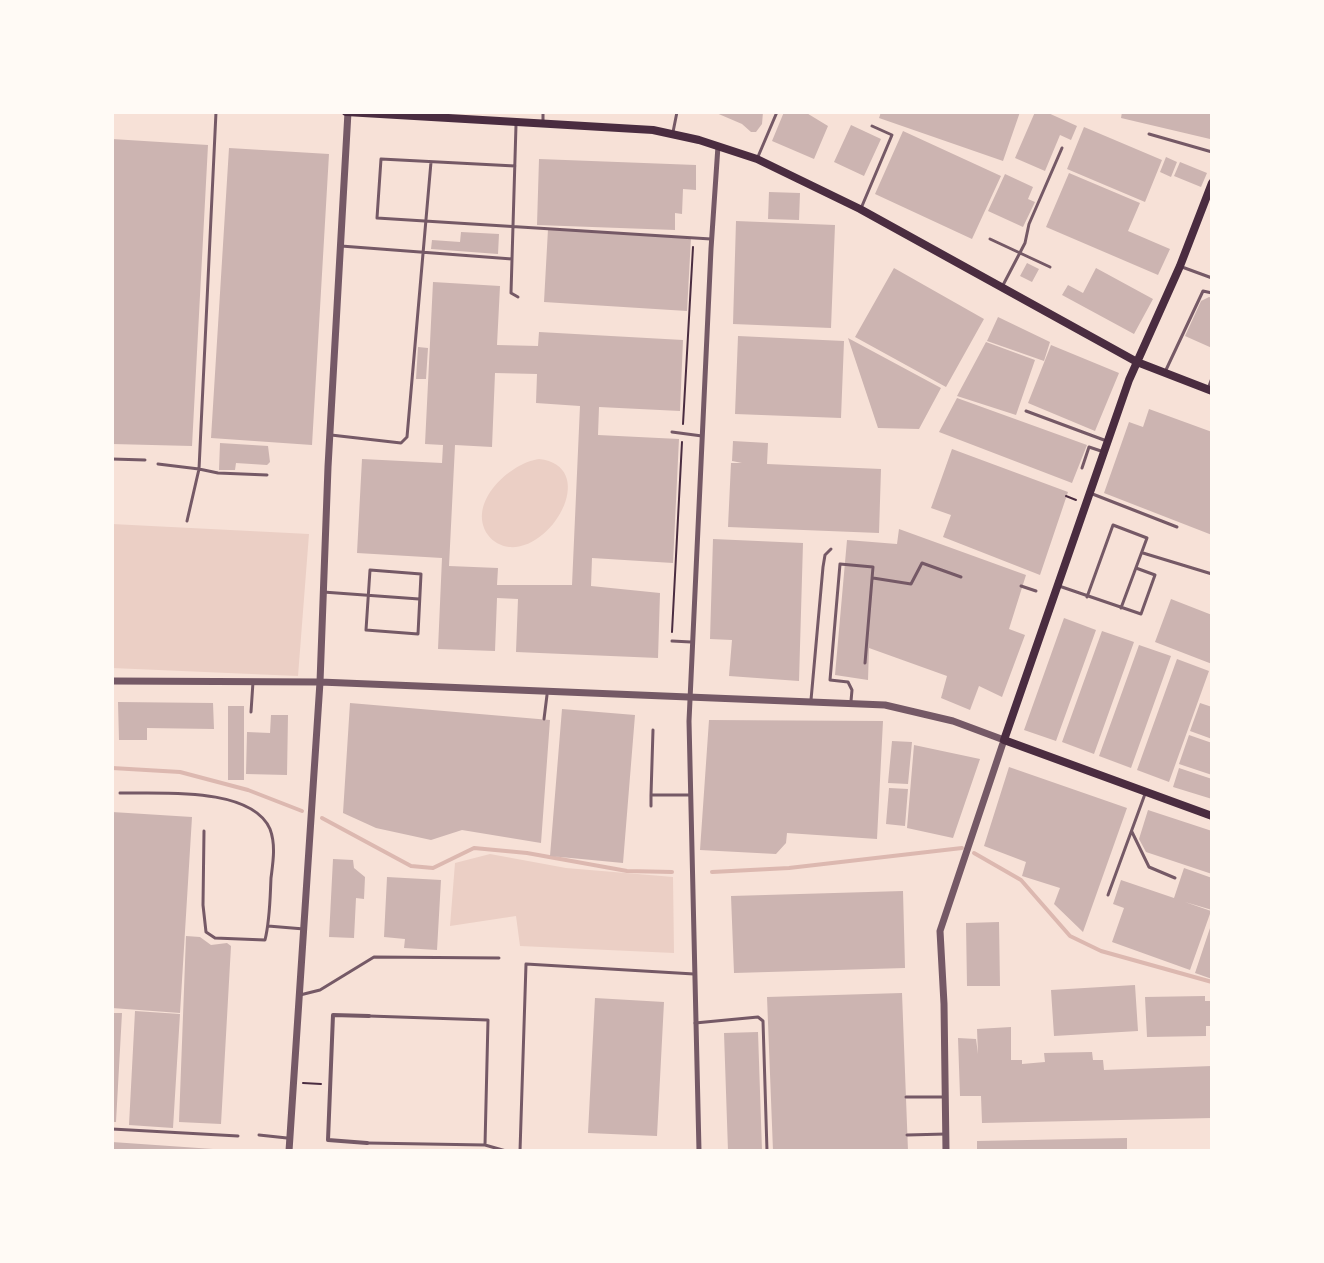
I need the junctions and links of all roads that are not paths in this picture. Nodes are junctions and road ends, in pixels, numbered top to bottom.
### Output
1 (216, 112) edge
2 (347, 112) edge
3 (543, 112) edge
4 (677, 112) edge
5 (777, 112) edge
6 (402, 114) edge
7 (516, 120) junction
8 (543, 122) junction
9 (872, 126) dead end
10 (673, 133) junction
11 (1149, 134) dead end
12 (718, 145) junction
13 (1062, 148) dead end
14 (1212, 152) edge
15 (757, 159) junction
16 (431, 162) junction
17 (515, 166) junction
18 (1212, 184) edge
19 (860, 209) junction
20 (425, 221) junction
21 (513, 225) junction
22 (711, 239) junction
23 (990, 239) dead end
24 (340, 246) junction
25 (424, 252) junction
26 (1020, 254) junction
27 (512, 259) junction
28 (1180, 266) junction
29 (1050, 267) dead end
30 (1212, 278) edge
31 (1002, 289) junction
32 (1212, 293) edge
33 (518, 297) dead end
34 (1137, 362) junction
35 (1165, 372) junction
36 (1212, 378) edge
37 (1210, 390) edge
38 (1026, 411) dead end
39 (672, 432) dead end
40 (329, 435) junction
41 (702, 436) junction
42 (1108, 442) junction
43 (1104, 452) junction
44 (112, 459) edge
45 (145, 460) dead end
46 (158, 464) dead end
47 (1082, 468) dead end
48 (199, 469) junction
49 (267, 475) dead end
50 (1090, 493) junction
51 (187, 521) dead end
52 (1177, 527) dead end
53 (831, 549) dead end
54 (1142, 552) junction
55 (1136, 568) junction
56 (1212, 574) edge
57 (961, 577) dead end
58 (872, 578) junction
59 (1021, 586) dead end
60 (1058, 586) junction
61 (1036, 591) dead end
62 (323, 592) junction
63 (368, 596) junction
64 (1087, 597) junction
65 (421, 600) junction
66 (1121, 608) junction
67 (672, 641) road end
68 (691, 642) junction
69 (865, 663) dead end
70 (112, 681) edge
71 (253, 682) junction
72 (320, 682) junction
73 (547, 691) junction
74 (690, 697) junction
75 (811, 704) junction
76 (851, 705) junction
77 (251, 712) dead end
78 (544, 719) dead end
79 (653, 730) dead end
80 (1004, 740) junction
81 (120, 793) dead end
82 (1145, 794) junction
83 (651, 795) junction
84 (691, 795) junction
85 (651, 806) dead end
86 (1212, 816) edge
87 (204, 831) dead end
88 (1132, 832) junction
89 (1175, 878) dead end
90 (1108, 895) dead end
91 (268, 926) junction
92 (305, 929) junction
93 (499, 958) dead end
94 (694, 974) junction
95 (300, 995) junction
96 (369, 1016) joint
97 (695, 1023) junction
98 (906, 1097) dead end
99 (945, 1097) junction
100 (112, 1129) edge
101 (946, 1134) junction
102 (259, 1135) dead end
103 (907, 1135) dead end
104 (238, 1136) dead end
105 (290, 1138) junction
106 (367, 1143) joint
107 (375, 1143) junction
108 (388, 1144) junction
109 (485, 1145) junction
110 (289, 1151) edge
111 (374, 1151) edge
112 (388, 1151) edge
113 (506, 1151) edge
114 (520, 1151) edge
115 (699, 1151) edge
116 (767, 1151) edge
117 (946, 1151) edge

1 - 48 lane
2 - 6 main road
2 - 24 street
3 - 8 lane
4 - 10 lane
5 - 15 lane
6 - 7 main road
7 - 8 main road
7 - 17 lane
8 - 10 main road
9 - 19 lane
10 - 12 main road
11 - 14 lane
12 - 15 main road
12 - 22 street
13 - 26 lane
15 - 19 main road
16 - 17 lane
16 - 20 lane
16 - 20 lane
17 - 21 lane
18 - 28 main road
19 - 31 main road
20 - 21 lane
20 - 25 lane
21 - 22 lane
21 - 27 lane
22 - 41 street
23 - 26 lane
24 - 25 lane
24 - 40 street
25 - 27 lane
25 - 40 lane
26 - 29 lane
26 - 31 lane
27 - 33 lane
28 - 30 lane
28 - 34 main road
31 - 34 main road
32 - 35 lane
34 - 35 main road
34 - 42 main road
35 - 37 main road
36 - 37 lane
38 - 42 lane
39 - 41 lane
40 - 62 street
41 - 68 street
42 - 43 main road
43 - 47 lane
43 - 50 main road
44 - 45 lane
46 - 48 lane
48 - 49 lane
48 - 51 lane
50 - 52 lane
50 - 60 main road
53 - 75 lane
54 - 55 lane
54 - 56 lane
54 - 64 lane
55 - 66 lane
55 - 66 lane
57 - 58 lane
58 - 69 lane
58 - 76 lane
59 - 61 lane
60 - 64 lane
60 - 80 main road
62 - 63 lane
62 - 72 street
63 - 65 lane
63 - 65 lane
63 - 65 lane
64 - 66 lane
67 - 68 lane
68 - 74 street
70 - 71 street
71 - 72 street
71 - 77 lane
72 - 73 street
72 - 92 street
73 - 74 street
73 - 78 lane
74 - 75 street
74 - 84 street
75 - 76 street
76 - 80 street
79 - 83 lane
80 - 82 main road
80 - 99 street
81 - 91 lane
82 - 86 main road
82 - 88 lane
83 - 84 lane
83 - 85 lane
84 - 94 street
87 - 91 lane
88 - 89 lane
88 - 90 lane
91 - 92 lane
92 - 95 street
93 - 95 lane
94 - 97 street
94 - 114 lane
95 - 105 street
96 - 106 street
96 - 109 lane
97 - 115 street
97 - 116 lane
98 - 99 lane
99 - 101 street
100 - 104 lane
101 - 103 lane
101 - 117 street
102 - 105 lane
105 - 110 street
106 - 107 lane
107 - 108 lane
107 - 111 lane
108 - 109 lane
108 - 112 lane
109 - 113 lane

